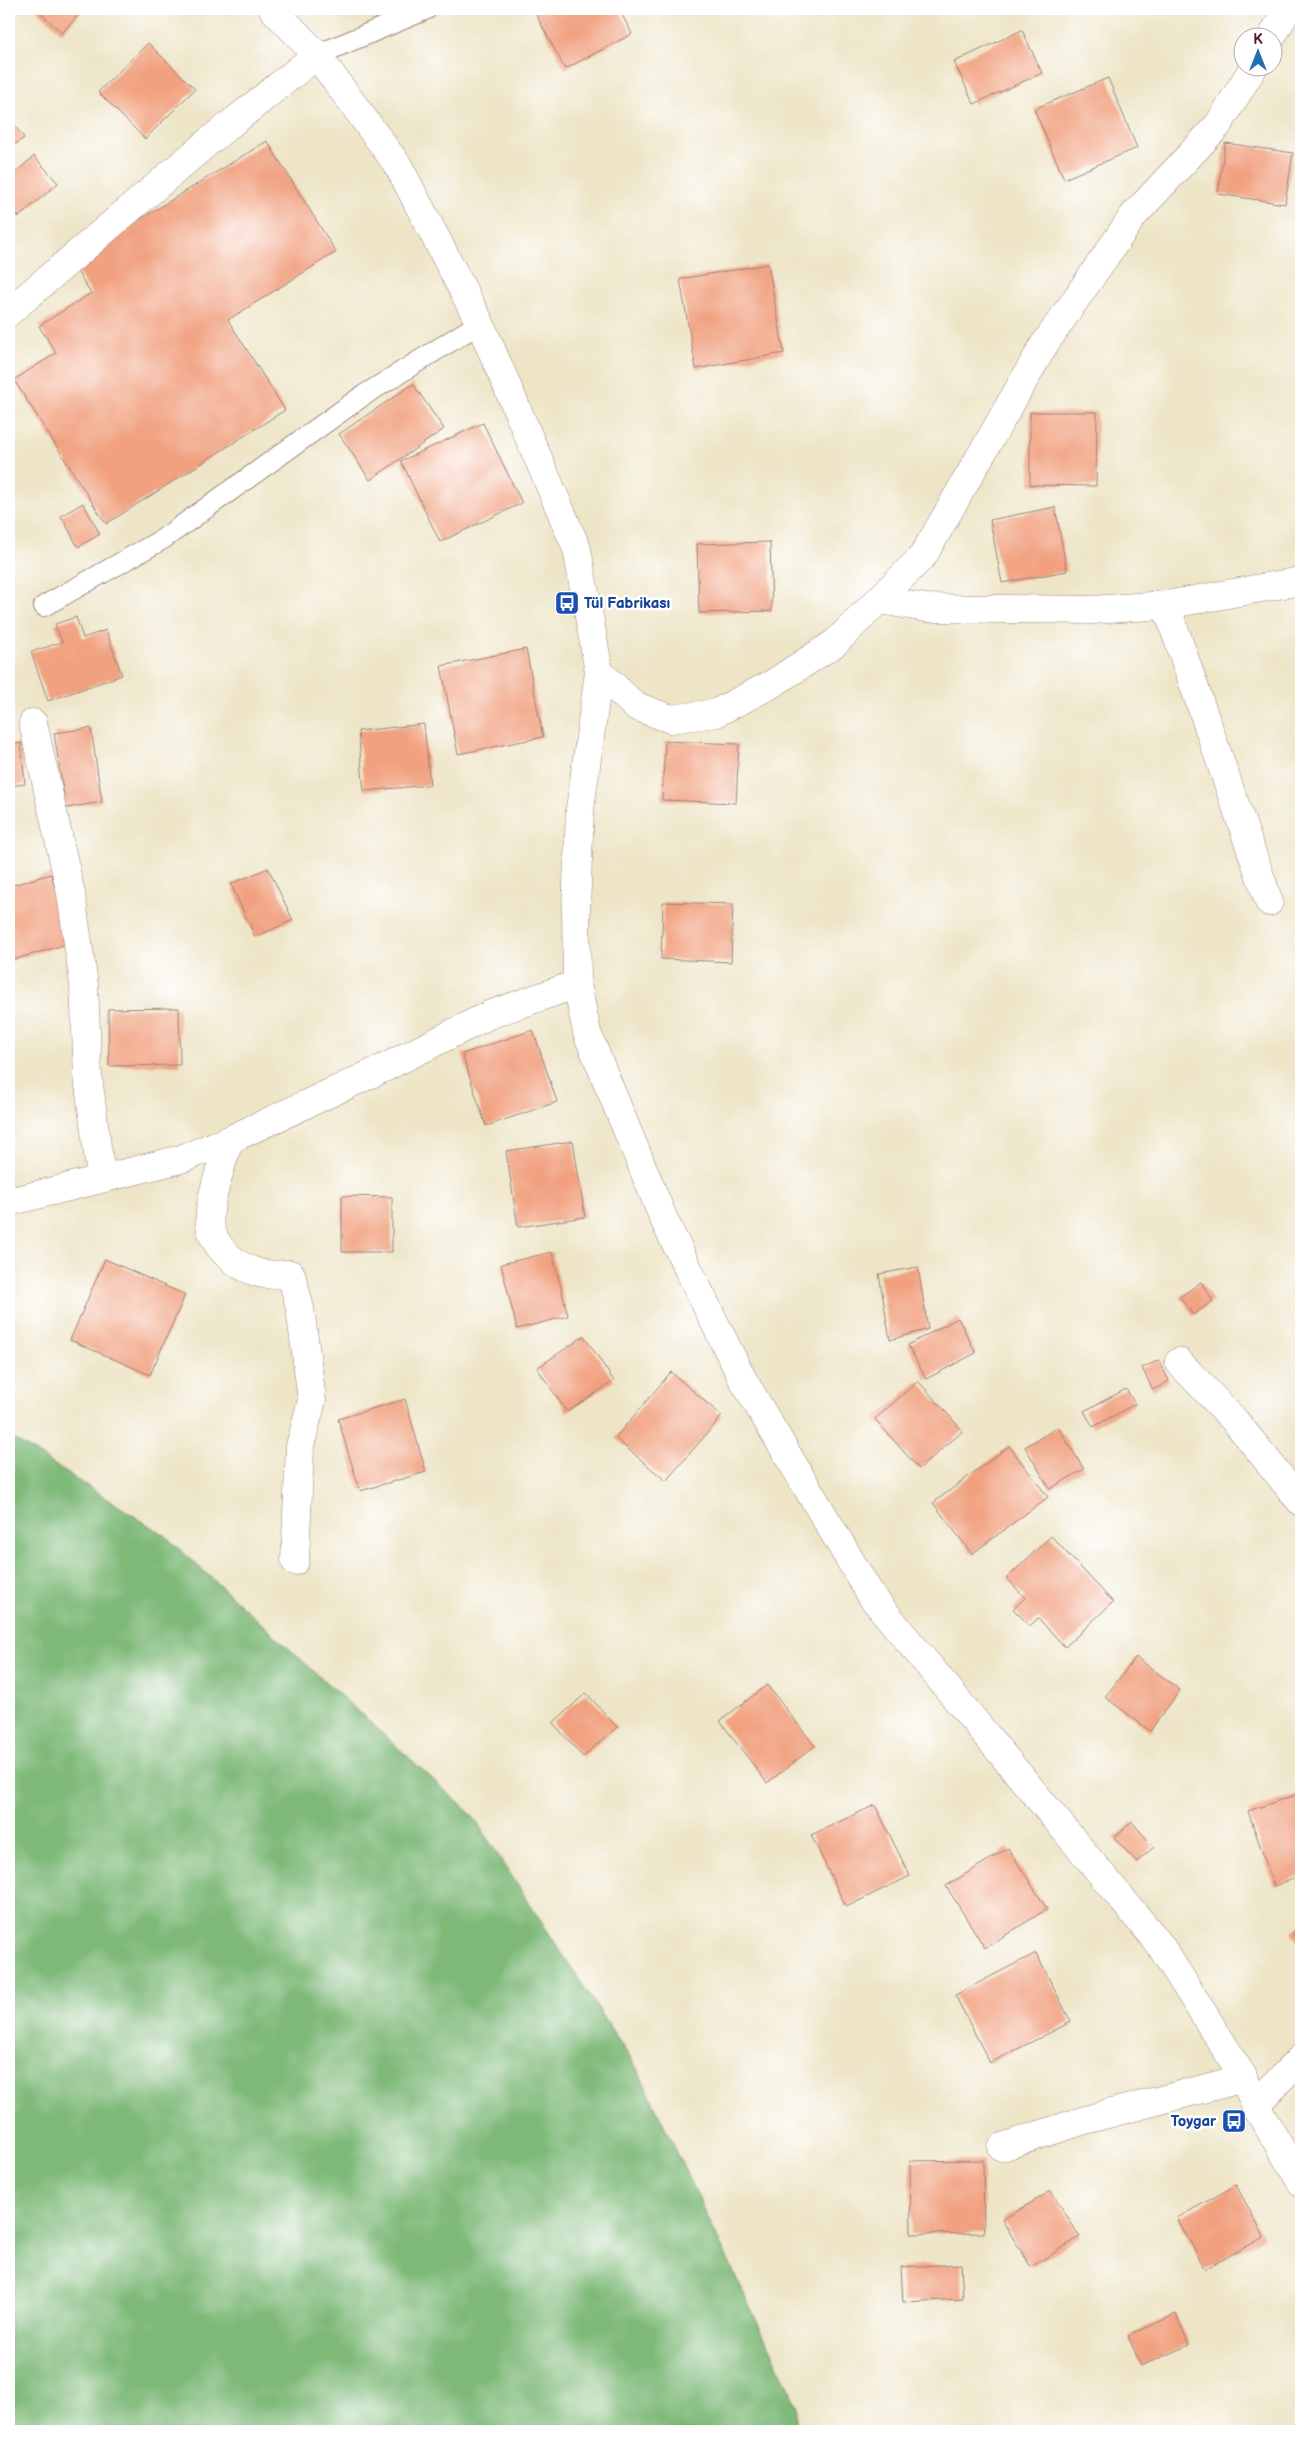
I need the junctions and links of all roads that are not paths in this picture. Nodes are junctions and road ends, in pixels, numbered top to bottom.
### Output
1 (273, 9) edge
2 (427, 9) edge
3 (1288, 9) edge
4 (1277, 28) edge
5 (317, 55) junction
6 (1247, 78) edge
7 (9, 312) edge
8 (480, 323) junction
9 (1301, 581) edge
10 (880, 600) junction
11 (1166, 604) junction
12 (44, 606) dead end
13 (599, 672) junction
14 (33, 723) dead end
15 (1269, 902) dead end
16 (577, 984) junction
17 (229, 1140) junction
18 (101, 1177) junction
19 (9, 1199) edge
20 (1180, 1362) dead end
21 (1301, 1502) edge
22 (295, 1560) dead end
23 (1301, 2058) edge
24 (1244, 2078) junction
25 (1255, 2105) junction
26 (1002, 2147) dead end
27 (1301, 2182) edge

1 - 5 street
2 - 5 lane
3 - 4 street
5 - 7 street
5 - 8 street
6 - 10 street
8 - 12 lane
8 - 13 street
9 - 11 street
10 - 11 street
10 - 13 street
11 - 15 street
13 - 16 street
14 - 18 street
16 - 17 street
16 - 24 street
17 - 18 street
17 - 22 street
18 - 19 street
20 - 21 street
23 - 25 street
24 - 25 street
24 - 26 street
25 - 27 street

